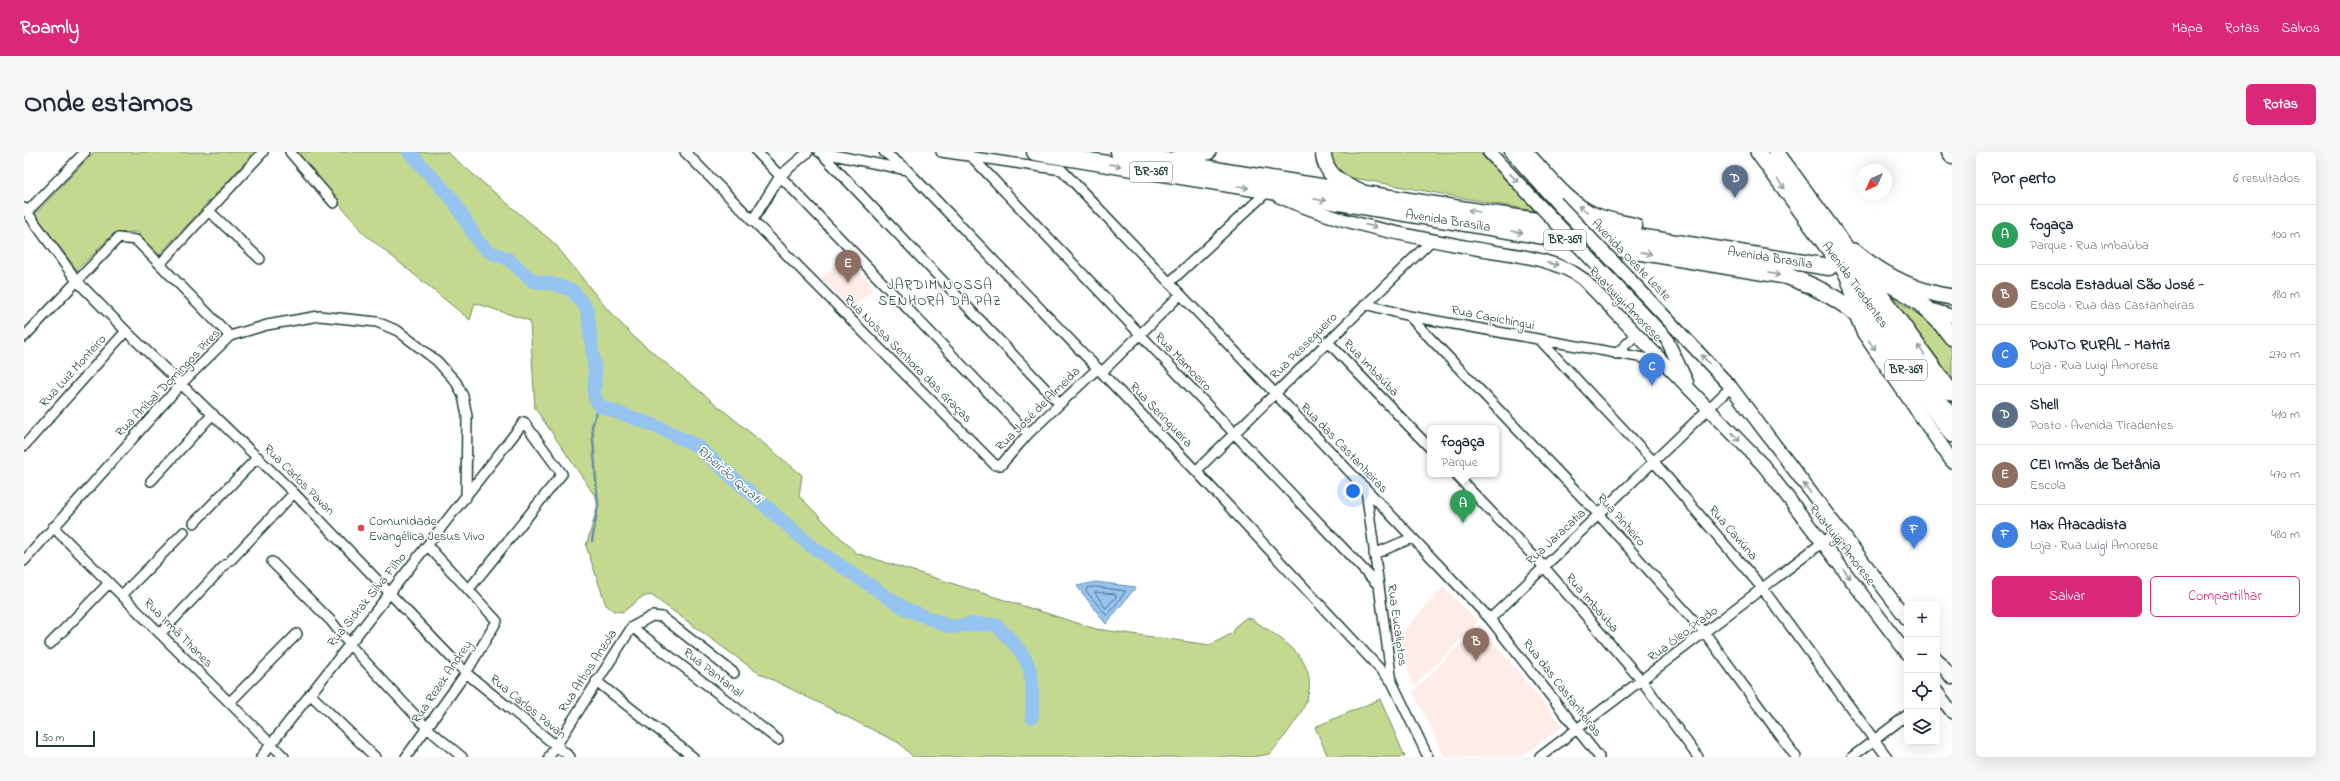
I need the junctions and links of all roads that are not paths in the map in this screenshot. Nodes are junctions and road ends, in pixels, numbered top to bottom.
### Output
1 (85, 152) edge
2 (263, 152) edge
3 (290, 152) edge
4 (685, 152) edge
5 (757, 152) edge
6 (808, 152) edge
7 (820, 152) edge
8 (884, 152) edge
9 (941, 152) edge
10 (1035, 152) edge
11 (1118, 152) edge
12 (1208, 152) edge
13 (1323, 152) edge
14 (1489, 152) edge
15 (1511, 152) edge
16 (1524, 152) edge
17 (1758, 152) edge
18 (1776, 152) edge
19 (1948, 152) edge
20 (970, 155) junction
21 (1952, 158) edge
22 (1171, 160) junction
23 (907, 170) junction
24 (780, 176) junction
25 (1268, 191) junction
26 (1367, 194) junction
27 (334, 203) dead end
28 (26, 210) edge
29 (209, 211) junction
30 (752, 221) junction
31 (1810, 223) junction
32 (1836, 236) junction
33 (1432, 240) junction
34 (1747, 254) junction
35 (260, 259) dead end
36 (160, 264) junction
37 (1829, 268) dead end
38 (1847, 272) junction
39 (1881, 280) dead end
40 (77, 281) junction
41 (1170, 283) junction
42 (1180, 295) junction
43 (1952, 297) edge
44 (1365, 304) junction
45 (1636, 307) junction
46 (1929, 309) junction
47 (1854, 311) junction
48 (1409, 316) junction
49 (1952, 316) edge
50 (126, 331) junction
51 (1140, 335) junction
52 (1636, 335) junction
53 (230, 336) junction
54 (24, 337) edge
55 (1952, 337) edge
56 (1540, 340) junction
57 (1327, 341) junction
58 (1616, 354) junction
59 (1661, 361) junction
60 (1100, 370) junction
61 (182, 383) junction
62 (1731, 387) junction
63 (1690, 388) junction
64 (1952, 393) edge
65 (1274, 394) junction
66 (1059, 403) junction
67 (1710, 409) junction
68 (213, 414) junction
69 (1952, 418) edge
70 (1233, 433) junction
71 (1028, 434) junction
72 (1952, 434) edge
73 (1427, 445) edge
74 (24, 446) edge
75 (258, 457) junction
76 (1952, 461) edge
77 (1654, 462) junction
78 (995, 465) joint
79 (1196, 471) junction
80 (1458, 477) edge
81 (151, 481) dead end
82 (1366, 490) junction
83 (294, 493) junction
84 (466, 498) junction
85 (1599, 515) junction
86 (194, 523) dead end
87 (53, 527) junction
88 (1840, 530) junction
89 (184, 532) dead end
90 (1412, 538) junction
91 (1823, 543) junction
92 (428, 546) junction
93 (1374, 554) junction
94 (24, 561) edge
95 (272, 562) dead end
96 (1544, 567) junction
97 (109, 583) junction
98 (1379, 586) junction
99 (469, 589) junction
100 (1763, 589) junction
101 (390, 592) junction
102 (122, 595) junction
103 (1904, 615) edge
104 (1490, 618) junction
105 (636, 625) junction
106 (161, 633) junction
107 (1705, 633) junction
108 (297, 634) dead end
109 (50, 644) dead end
110 (349, 644) junction
111 (1904, 649) edge
112 (1940, 663) edge
113 (466, 673) junction
114 (734, 673) dead end
115 (1952, 678) edge
116 (596, 681) junction
117 (1642, 681) junction
118 (1392, 682) junction
119 (310, 694) junction
120 (1940, 696) edge
121 (230, 702) junction
122 (1952, 712) edge
123 (1904, 717) edge
124 (427, 728) junction
125 (1578, 729) junction
126 (778, 740) dead end
127 (1874, 740) junction
128 (271, 744) junction
129 (556, 746) junction
130 (261, 757) edge
131 (284, 757) edge
132 (375, 757) edge
133 (406, 757) edge
134 (462, 757) edge
135 (549, 757) edge
136 (570, 757) edge
137 (693, 757) edge
138 (1428, 757) edge
139 (1540, 757) edge
140 (1599, 757) edge
141 (1698, 757) edge
142 (1796, 757) edge
143 (1852, 757) edge
144 (1887, 757) edge

1 - 28 street
2 - 29 street
3 - 27 street
4 - 30 street, Rua Nossa Senhora das Graças
5 - 24 street
6 - 24 street
7 - 23 street
7 - 66 street
8 - 23 street, Rua Seringueira
9 - 20 street
10 -> 25 highway, Avenida Brasília / BR-369
11 - 22 highway, Avenida Brasília / BR-369
12 - 22 main road
13 - 26 main road
14 -> 45 street, bridge
62 -> 15 street, Avenida Oeste Leste, bridge
34 -> 16 highway
17 -> 31 main road, Avenida Tiradentes
18 - 32 main road, Avenida Tiradentes
19 - 21 street
20 - 41 street, Rua das Castanheiras
20 - 51 street, Rua Mamoeiro
22 - 26 highway, Avenida Brasília / BR-369
23 - 60 street, Rua Seringueira
24 - 30 street
24 - 71 street
25 -> 33 street, Rua Luigi Amorese
25 - 41 street
25 -> 47 highway, Avenida Brasília / BR-369
34 -> 26 highway, Avenida Brasília / BR-369
28 - 40 street, Rua Carlos Pavan
29 - 35 street
29 - 36 street
30 - 78 street, Rua Nossa Senhora das Graças
31 - 32 main road
31 - 38 main road, Avenida Tiradentes
32 - 43 main road
64 -> 32 main road, Avenida Tiradentes
33 - 44 street, Rua Pessegueiro
33 -> 52 street, Rua Luigi Amorese
34 - 37 highway, Avenida Brasília / BR-369
36 - 40 street
36 - 53 street
38 - 47 highway
38 - 69 main road, Avenida Tiradentes
39 - 46 highway
40 - 50 street, Rua Carlos Pavan
40 - 54 street
41 - 42 street, Rua das Castanheiras
42 - 51 street, Rua José de Almeida
42 - 65 street, Rua das Castanheiras
44 - 48 street, Rua Capichingui
44 - 57 street, Rua Pessegueiro
45 - 52 street
45 - 63 street
46 - 49 street
46 - 55 highway
47 - 72 highway, BR-369
47 -> 76 main road
48 - 56 street, Rua Capichingui
48 - 85 street, Rua Pinheiro
50 - 61 street, Rua Carlos Pavan
50 - 74 street, Rua Luiz Monteiro
51 - 60 street, Rua José de Almeida
51 - 70 street, Rua Mamoeiro
52 - 58 street
52 - 59 street, Rua Luigi Amorese
53 - 61 street, Rua Aníbal Domingos Pires
53 - 84 street, Rua Aníbal Domingos Pires
56 - 58 street, Rua Capichingui
56 - 77 street, Rua Caviúna
57 - 65 street, Rua Pessegueiro
57 - 73 street, Rua Imbaúba
58 - 59 street, Rua Capichingui
59 - 63 street, Rua Luigi Amorese
60 - 66 street, Rua José de Almeida
60 - 79 street, Rua Seringueira
61 - 68 street, Rua Carlos Pavan
61 - 87 street, Rua Aníbal Domingos Pires
62 - 67 street, Rua Jaracatia
88 -> 62 street, Rua Luigi Amorese
63 - 67 street, Rua Luigi Amorese
65 - 70 street, Rua Pessegueiro
65 - 82 street, Rua das Castanheiras
66 - 71 street, Rua José de Almeida
67 - 77 street, Rua Jaracatia
67 -> 91 street, Rua Luigi Amorese
68 - 75 street, Rua Carlos Pavan
68 - 81 street
70 - 79 street, Rua Pessegueiro
70 - 98 street, Rua Mamoeiro
71 - 78 street, Rua José de Almeida
75 - 83 street, Rua Carlos Pavan
75 - 86 street
77 - 85 street, Rua Jaracatia
77 - 100 street, Rua Caviúna
79 - 118 street, Rua Seringueira
80 - 96 street, Rua Imbaúba
82 - 90 street, Rua das Castanheiras
82 - 93 street, Rua Eucaliptos
83 - 101 street, Rua Carlos Pavan
83 - 106 street
84 - 92 street, Rua Sidrak Silva Filho
84 - 99 street, Rua Sidrak Silva Filho
85 - 96 street, Rua Jaracatia
85 - 107 street, Rua Pinheiro
87 - 94 street, Rua Aníbal Domingos Pires
87 - 97 street, Rua Irmã Thanes
88 - 91 street, Rua Óleo Prado
88 - 103 street, Rua Luigi Amorese
89 - 102 street
90 - 93 street
90 - 104 street, Rua das Castanheiras
91 - 100 street, Rua Óleo Prado
91 -> 111 street, Rua Luigi Amorese
92 - 99 street
92 - 101 street, Rua Sidrak Silva Filho
93 - 98 street, Rua Eucaliptos
95 - 110 street
96 - 104 street, Rua Jaracatia
96 - 117 street, Rua Imbaúba
97 - 102 street, Rua Irmã Thanes
97 - 109 street
98 - 118 street, Rua Eucaliptos
99 - 113 street, Rua Rezek Andrey
100 - 107 street, Rua Óleo Prado
100 - 127 street, Rua Caviúna
101 - 110 street, Rua Sidrak Silva Filho
101 - 113 street, Rua Carlos Pavan
102 - 106 street, Rua Irmã Thanes
104 - 125 street, Rua das Castanheiras
105 - 114 street
105 - 116 street, Rua Athos Anzola
105 - 126 street, Rua Pantanal
106 - 121 street, Rua Irmã Thanes
107 - 117 street, Rua Óleo Prado
107 - 142 street, Rua Pinheiro
108 - 121 street
110 - 119 street, Rua Sidrak Silva Filho
110 - 124 street
112 - 115 street
113 - 124 street, Rua Rezek Andrey
113 - 129 street, Rua Carlos Pavan
116 - 129 street, Rua Athos Anzola
116 - 137 street
117 - 125 street, Rua Óleo Prado
117 - 141 street, Rua Imbaúba
118 - 138 street, Rua Eucaliptos
119 - 128 street, Rua Sidrak Silva Filho
119 - 132 street
120 - 122 street
121 - 128 street, Rua Irmã Thanes
123 - 127 street
124 - 133 street, Rua Rezek Andrey
124 - 134 street
125 - 139 street, Rua Óleo Prado
125 - 140 street, Rua das Castanheiras
127 - 143 street
127 - 144 street, Rua Caviúna
128 - 130 street, Rua Sidrak Silva Filho
128 - 131 street, Rua Irmã Thanes
129 - 135 street, Rua Athos Anzola
129 - 136 street, Rua Carlos Pavan

